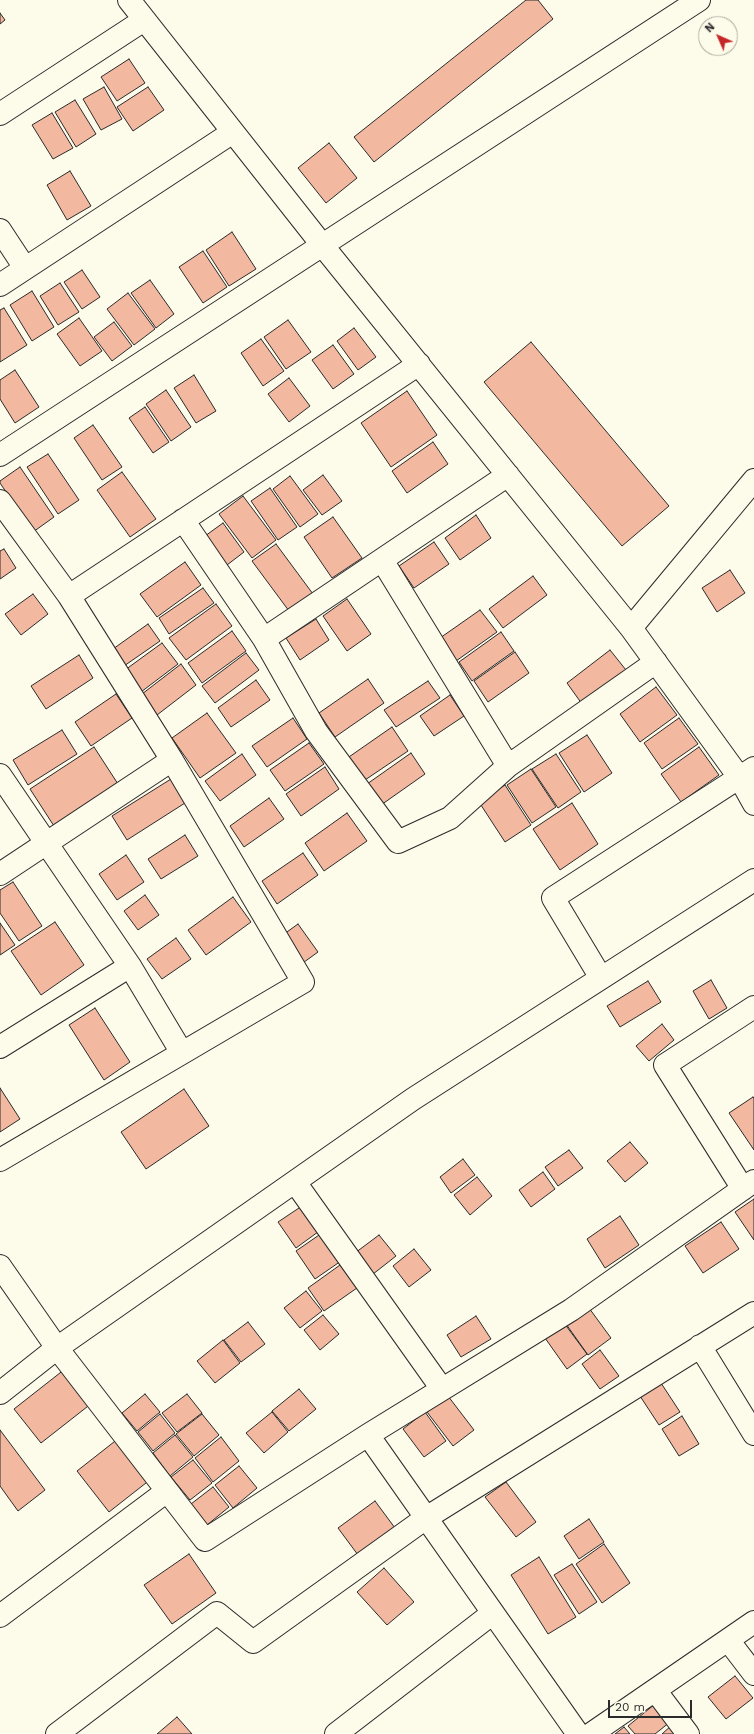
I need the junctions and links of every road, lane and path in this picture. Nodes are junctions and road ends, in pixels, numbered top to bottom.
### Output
1 (129, 0) edge
2 (688, 3) edge
3 (144, 20) junction
4 (0, 114) edge
5 (233, 132) junction
6 (0, 230) edge
7 (323, 246) junction
8 (25, 268) junction
9 (0, 285) edge
10 (419, 364) junction
11 (0, 455) edge
12 (508, 475) junction
13 (754, 480) edge
14 (0, 501) edge
15 (183, 520) junction
16 (382, 560) junction
17 (69, 596) junction
18 (631, 628) junction
19 (264, 639) junction
20 (656, 662) junction
21 (172, 760) junction
22 (508, 766) junction
23 (747, 773) edge
24 (0, 775) edge
25 (754, 804) edge
26 (47, 844) junction
27 (0, 874) edge
28 (754, 880) edge
29 (130, 966) junction
30 (601, 978) junction
31 (754, 1007) edge
32 (0, 1047) edge
33 (182, 1053) junction
34 (0, 1160) edge
35 (295, 1182) junction
36 (749, 1185) edge
37 (0, 1266) edge
38 (754, 1313) edge
39 (700, 1346) junction
40 (57, 1348) junction
41 (442, 1389) junction
42 (0, 1393) edge
43 (754, 1434) edge
44 (368, 1435) junction
45 (167, 1491) junction
46 (426, 1518) junction
47 (493, 1613) junction
48 (0, 1616) edge
49 (754, 1622) edge
50 (728, 1640) junction
51 (754, 1674) edge
52 (655, 1690) junction
53 (58, 1734) edge
54 (336, 1734) edge
55 (578, 1734) edge
56 (591, 1734) edge
57 (688, 1734) edge

1 - 3 street
2 - 7 street
3 - 4 street
3 - 5 street
5 - 7 street
5 - 8 street
6 - 8 street
7 - 10 street
7 - 11 street
8 - 9 street
10 - 12 street
10 - 15 street
12 - 16 street
12 - 18 street
13 - 18 street
14 - 17 street
15 - 17 street
15 - 19 street
16 - 19 street
16 - 22 street
17 - 21 street
18 - 20 street
19 - 22 street
20 - 22 street
20 - 23 street
21 - 26 street
21 - 33 street
23 - 25 street
23 - 30 street
24 - 26 street
26 - 27 street
26 - 29 street
28 - 30 street
29 - 32 street
29 - 33 street
30 - 35 street
31 - 36 street
33 - 34 street
35 - 40 street
35 - 41 street
36 - 41 street
37 - 40 street
38 - 39 street
39 - 43 street
39 - 46 street
40 - 42 street
40 - 45 street
41 - 44 street
44 - 45 street
44 - 46 street
45 - 48 street
46 - 47 street
46 - 53 street
47 - 54 street
47 - 55 street
49 - 50 street
50 - 51 street
50 - 52 street
52 - 56 street
52 - 57 street

